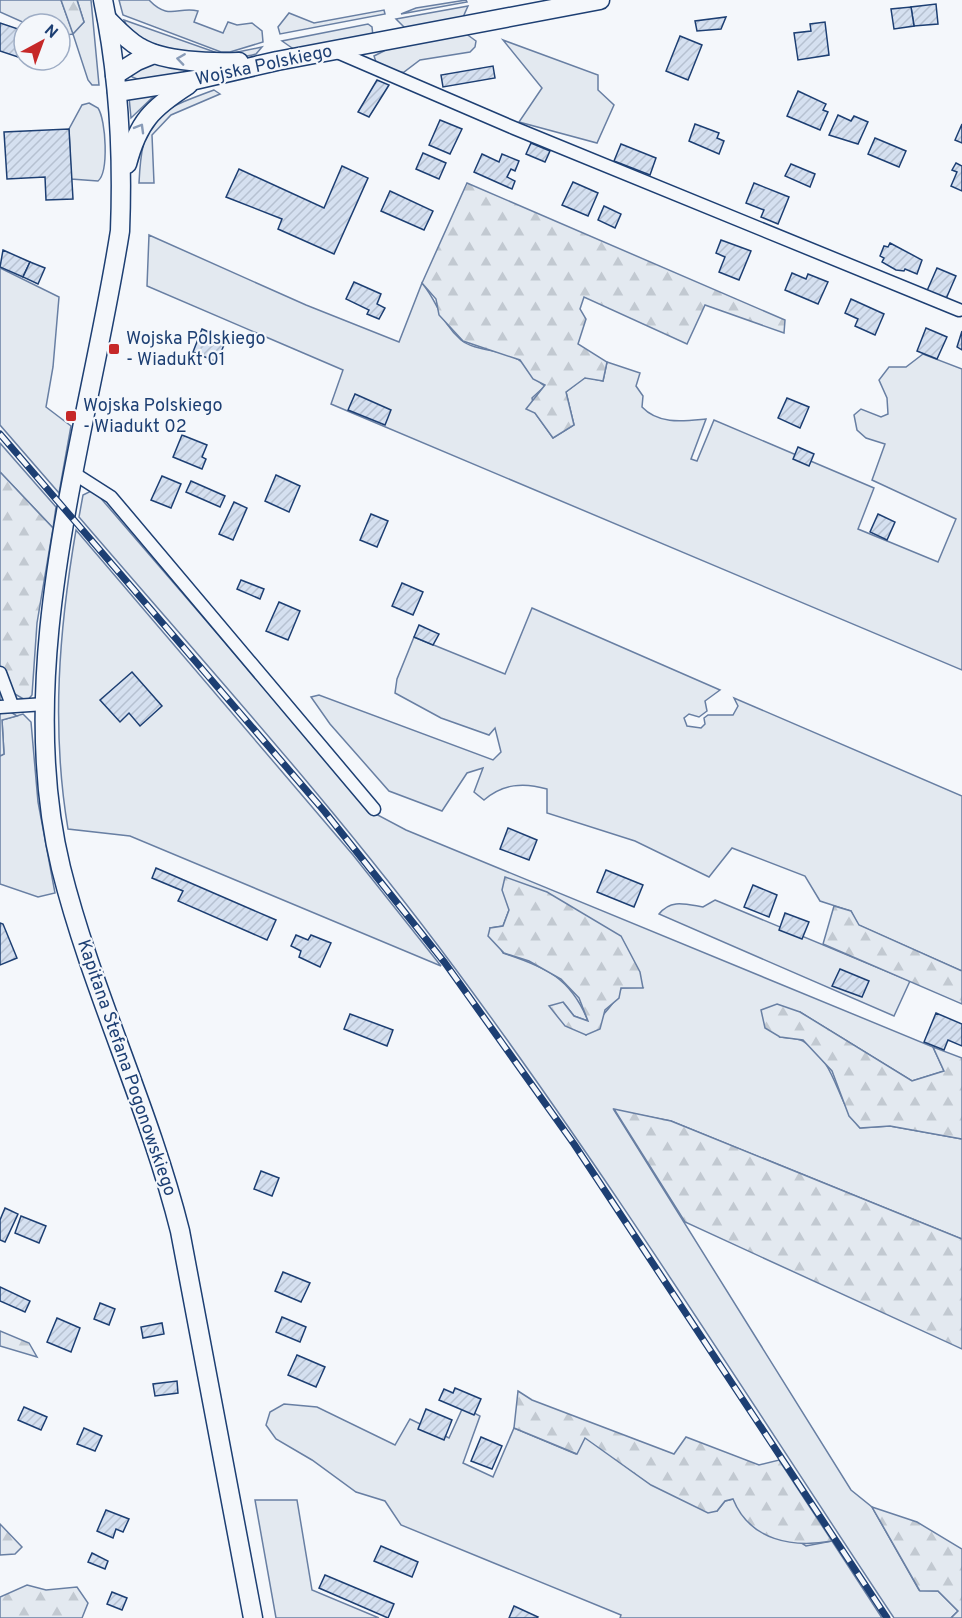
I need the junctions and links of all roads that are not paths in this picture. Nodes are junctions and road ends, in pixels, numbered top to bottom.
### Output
1 (103, 0) edge
2 (600, 0) edge
3 (107, 20) junction
4 (334, 51) junction
5 (154, 54) junction
6 (277, 61) junction
7 (195, 80) junction
8 (116, 83) junction
9 (122, 183) junction
10 (959, 310) dead end
11 (75, 474) junction
12 (0, 673) edge
13 (45, 704) junction
14 (6, 706) edge
15 (374, 809) dead end
16 (253, 1618) edge

1 - 3 main road
2 - 4 main road, Wojska Polskiego
3 - 5 main road
3 - 8 main road
4 - 6 main road, Wojska Polskiego
4 - 10 street
6 -> 5 main road
5 - 8 main road
6 - 7 main road, Wojska Polskiego
7 - 8 main road, Wojska Polskiego
9 -> 7 main road
8 - 9 main road
9 - 11 main road
11 - 13 main road, Kapitana Stefana Pogonowskiego
11 - 15 street
12 - 14 street
13 - 14 street
13 - 16 main road, Kapitana Stefana Pogonowskiego

